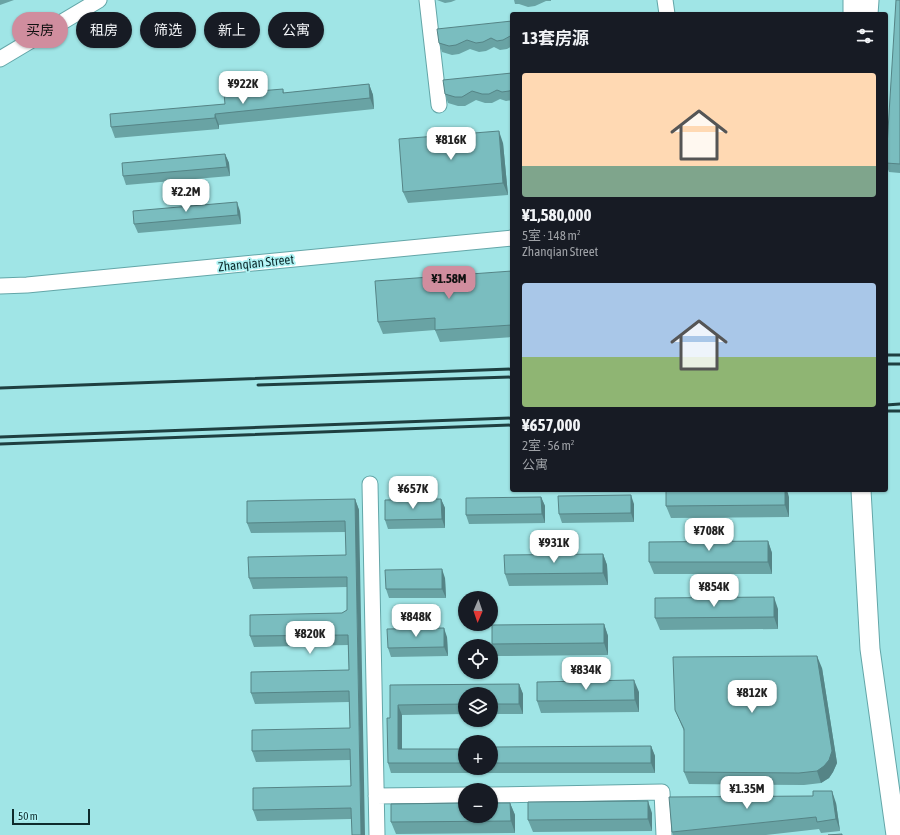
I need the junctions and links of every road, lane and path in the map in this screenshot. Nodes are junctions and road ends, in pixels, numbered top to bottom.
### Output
1 (99, 0) edge
2 (427, 0) edge
3 (665, 0) edge
4 (854, 0) edge
5 (869, 0) edge
6 (667, 12) edge
7 (853, 12) edge
8 (868, 12) edge
9 (0, 59) edge
10 (439, 105) dead end
11 (510, 238) edge
12 (0, 286) edge
13 (370, 484) dead end
14 (861, 492) edge
15 (872, 492) edge
16 (900, 769) edge
17 (458, 795) edge
18 (498, 795) edge
19 (376, 796) junction
20 (377, 835) edge
21 (664, 835) edge
22 (896, 835) edge

1 - 9 street
2 - 10 street
3 - 6 street
4 - 7 main road
5 - 8 main road
11 - 12 street, Zhanqian Street
13 - 19 street
14 - 22 main road
15 - 16 main road
17 - 19 street
18 - 21 street
19 - 20 street

